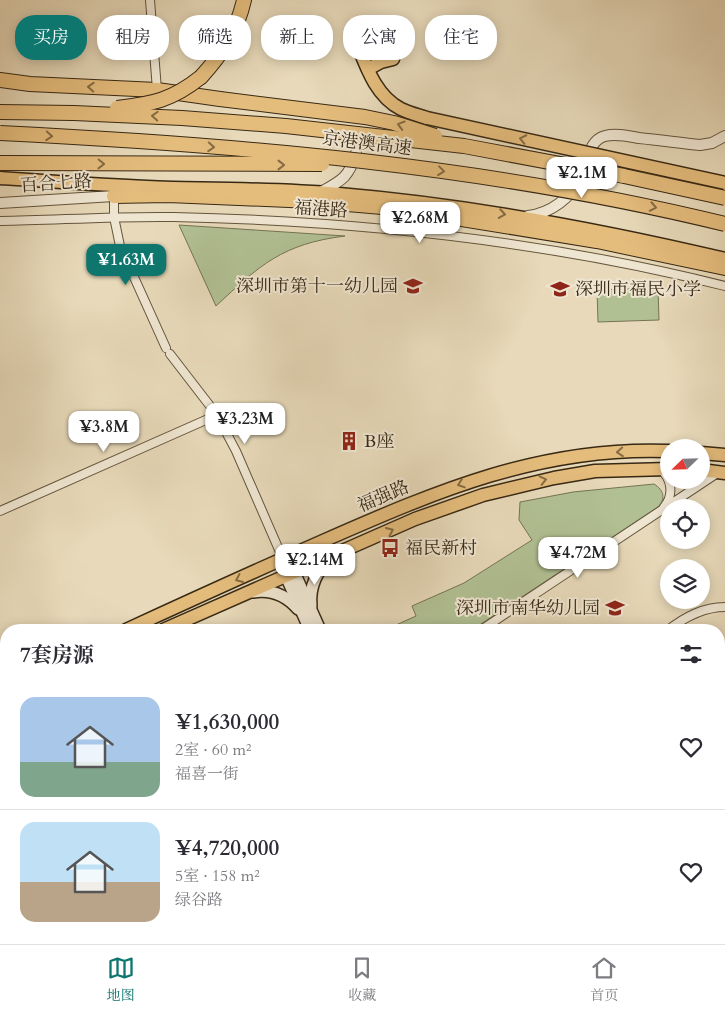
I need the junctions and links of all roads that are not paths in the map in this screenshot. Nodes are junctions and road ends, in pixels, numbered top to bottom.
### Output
1 (150, 0) edge
2 (244, 0) edge
3 (364, 60) edge
4 (390, 60) edge
5 (368, 69) junction
6 (0, 80) edge
7 (157, 90) junction
8 (0, 102) edge
9 (0, 112) edge
10 (45, 112) junction
11 (74, 113) junction
12 (0, 133) edge
13 (725, 136) edge
14 (464, 146) junction
15 (356, 153) dead end
16 (0, 163) edge
17 (393, 165) junction
18 (677, 173) junction
19 (0, 178) edge
20 (725, 183) edge
21 (725, 189) edge
22 (319, 193) junction
23 (114, 196) junction
24 (725, 198) edge
25 (0, 203) edge
26 (114, 217) junction
27 (522, 217) junction
28 (0, 221) edge
29 (725, 224) edge
30 (725, 259) edge
31 (725, 268) edge
32 (725, 286) edge
33 (217, 415) junction
34 (660, 451) edge
35 (710, 454) edge
36 (725, 455) edge
37 (660, 469) edge
38 (722, 472) edge
39 (679, 499) edge
40 (0, 511) edge
41 (660, 511) edge
42 (333, 556) junction
43 (283, 559) junction
44 (290, 574) junction
45 (249, 592) junction
46 (725, 606) edge
47 (308, 613) junction
48 (139, 624) edge
49 (176, 624) edge
50 (309, 624) edge
51 (316, 624) edge
52 (490, 624) edge
53 (676, 624) edge

1 - 7 street
2 - 11 highway, bridge
3 - 5 main road
4 - 5 main road
18 -> 5 main road, bridge
7 -> 6 highway
14 -> 7 highway, bridge
8 - 10 highway
9 - 10 highway, 京港澳高速
10 - 11 highway, 京港澳高速
14 -> 11 highway, 京港澳高速, bridge
12 -> 17 highway, 京港澳高速, bridge
13 - 27 street
14 - 24 highway, 京港澳高速, bridge
15 - 22 street
16 -> 17 highway, bridge
17 -> 29 highway, 京港澳高速, bridge
18 - 20 main road, bridge
18 - 21 highway, bridge
19 - 22 main road
22 -> 27 main road
23 - 25 street, 百合七路
23 - 26 street
23 - 31 highway
26 - 28 street, 福港路
26 - 32 street, 福港路
26 - 33 street
27 - 30 main road
33 - 40 street
33 - 43 street
34 -> 43 main road, 福强路
35 - 36 main road
42 -> 37 main road, 福强路
38 - 39 street
41 - 52 street
42 - 44 main road, 福强路
42 - 47 main road
43 - 44 main road
43 -> 48 main road, 福强路
44 - 45 main road, 福强路
44 - 47 main road
45 - 47 main road
45 - 49 main road, 福强路
46 - 53 street
47 - 50 main road
47 - 51 main road

